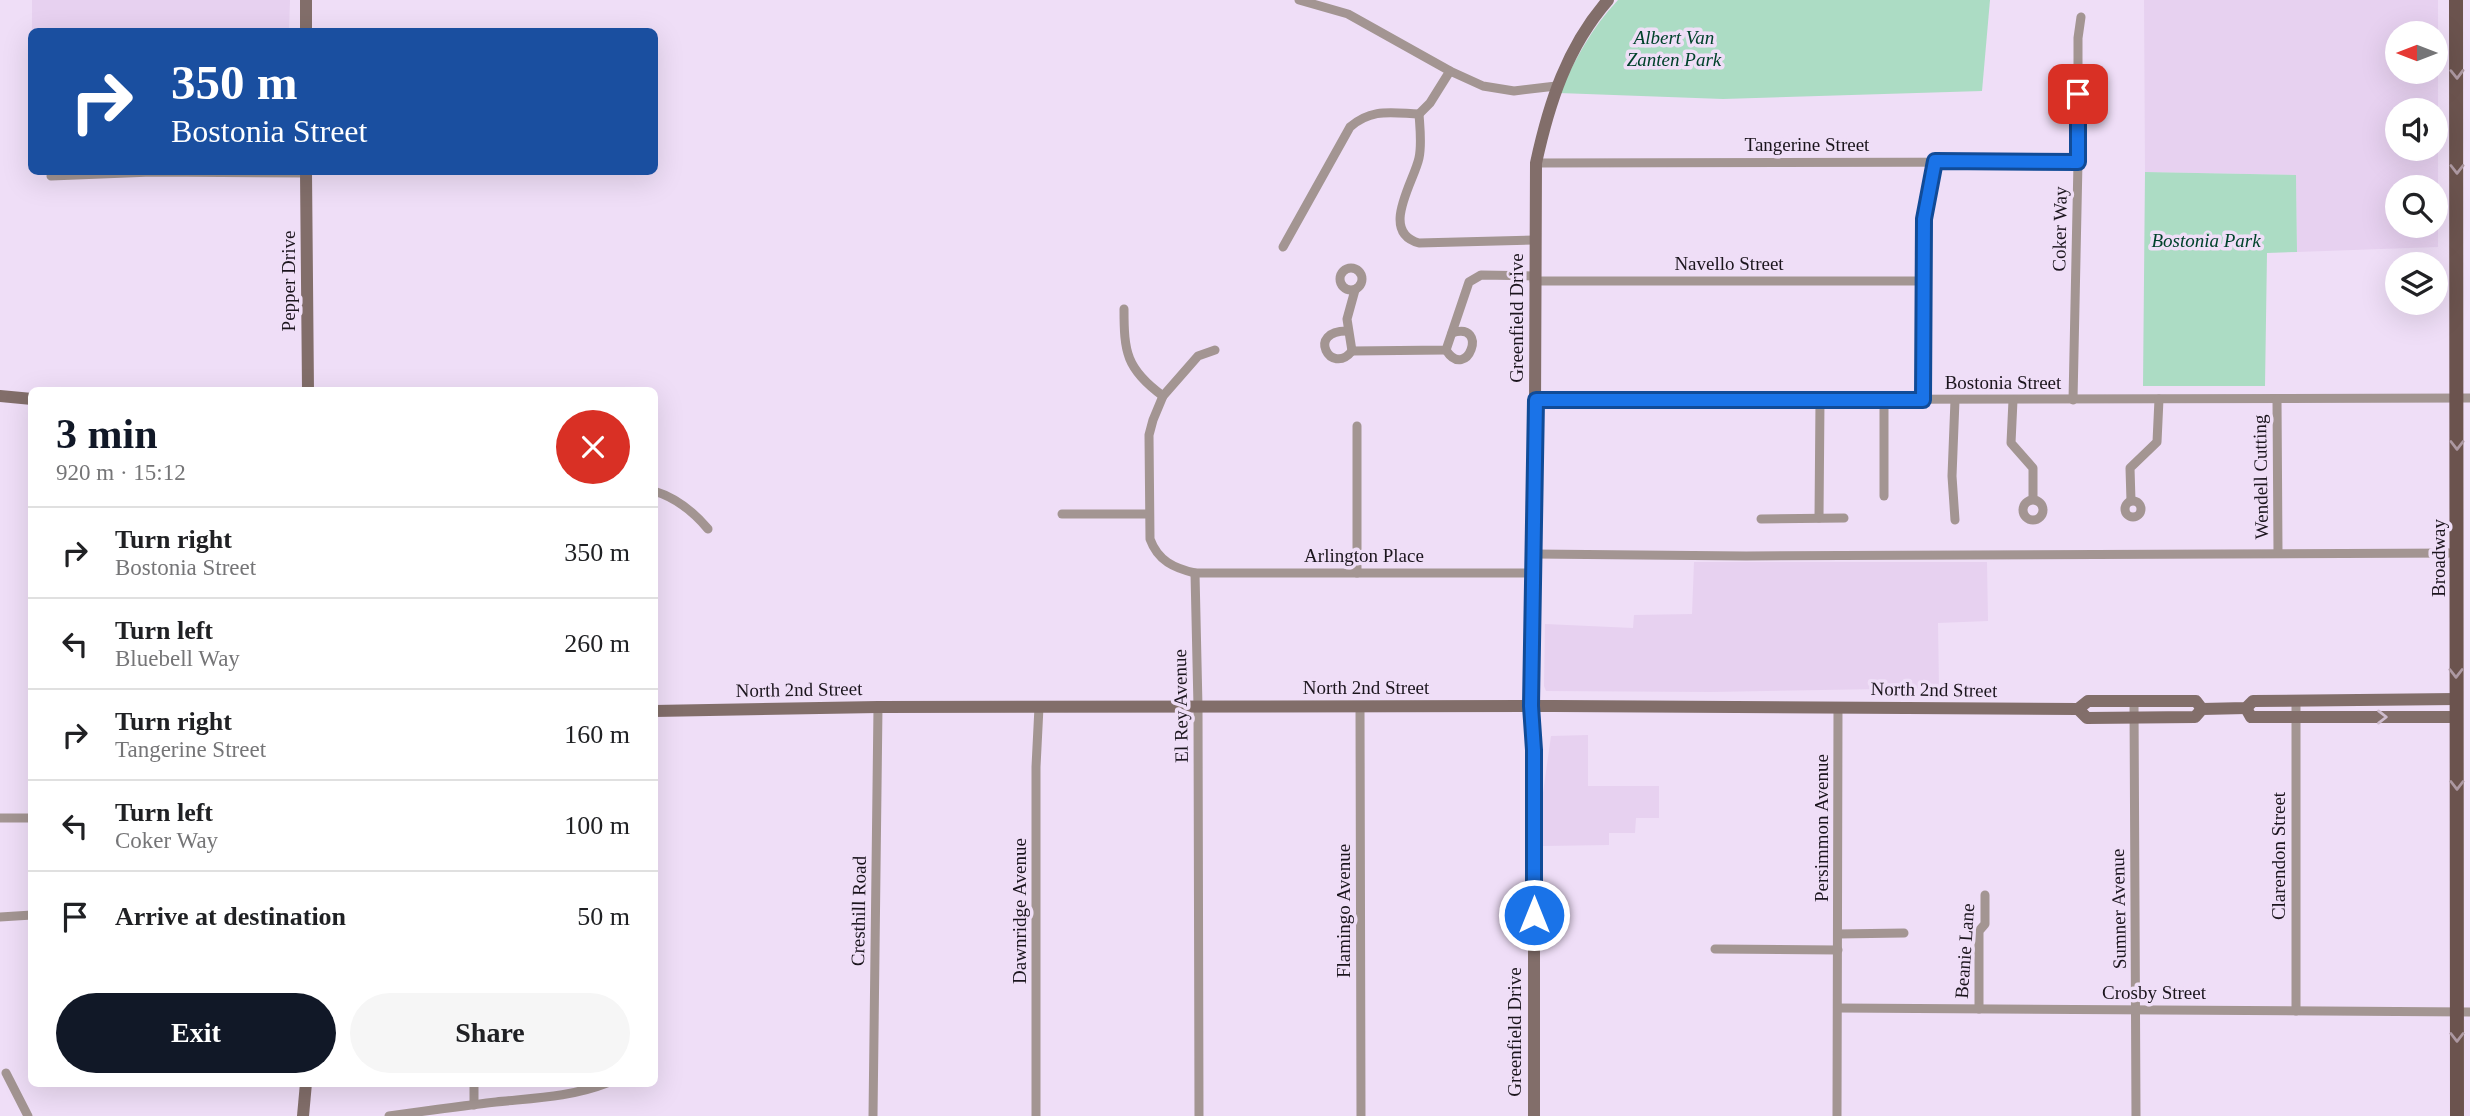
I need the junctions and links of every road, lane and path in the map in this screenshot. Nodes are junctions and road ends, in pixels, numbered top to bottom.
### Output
1 (306, 0) edge
2 (1298, 0) edge
3 (1608, 0) edge
4 (2456, 0) edge
5 (2081, 17) dead end
6 (306, 28) edge
7 (1450, 71) junction
8 (1556, 86) junction
9 (2464, 100) edge
10 (1419, 114) junction
11 (1935, 161) junction
12 (2078, 162) junction
13 (1536, 163) junction
14 (76, 175) edge
15 (306, 175) edge
16 (51, 176) dead end
17 (1534, 240) junction
18 (1283, 247) dead end
19 (1534, 278) junction
20 (1924, 281) junction
21 (1354, 290) dead end
22 (1124, 309) dead end
23 (1348, 331) junction
24 (1452, 333) junction
25 (1215, 350) dead end
26 (1446, 350) junction
27 (1352, 351) junction
28 (308, 387) edge
29 (0, 396) edge
30 (1164, 396) junction
31 (2463, 398) edge
32 (28, 399) edge
33 (2158, 399) junction
34 (1536, 400) junction
35 (1884, 400) junction
36 (1923, 400) junction
37 (1955, 400) junction
38 (2013, 400) junction
39 (2073, 400) junction
40 (2277, 400) junction
41 (1819, 401) junction
42 (1357, 426) dead end
43 (658, 492) edge
44 (1884, 496) dead end
45 (2032, 499) dead end
46 (2131, 501) dead end
47 (1062, 514) dead end
48 (1149, 514) junction
49 (1819, 518) junction
50 (1844, 518) dead end
51 (1761, 519) dead end
52 (1955, 520) dead end
53 (708, 529) dead end
54 (2278, 553) junction
55 (1534, 554) junction
56 (2457, 554) junction
57 (1195, 573) junction
58 (1357, 573) junction
59 (1534, 573) junction
60 (2360, 699) junction
61 (2463, 699) edge
62 (2185, 701) junction
63 (2296, 701) junction
64 (2134, 702) junction
65 (1531, 706) junction
66 (878, 707) junction
67 (1039, 707) junction
68 (1198, 707) junction
69 (1360, 707) junction
70 (1838, 707) junction
71 (2246, 708) junction
72 (2078, 709) junction
73 (2202, 709) junction
74 (658, 711) edge
75 (2463, 717) edge
76 (2134, 718) junction
77 (2296, 718) junction
78 (0, 818) edge
79 (28, 818) edge
80 (1985, 895) dead end
81 (28, 915) edge
82 (0, 917) edge
83 (1904, 933) dead end
84 (1838, 934) junction
85 (1715, 949) dead end
86 (1838, 950) junction
87 (1838, 1008) junction
88 (1979, 1009) junction
89 (2136, 1010) junction
90 (2296, 1011) junction
91 (2463, 1012) edge
92 (6, 1073) dead end
93 (306, 1087) edge
94 (474, 1087) edge
95 (596, 1087) edge
96 (474, 1105) junction
97 (28, 1116) edge
98 (303, 1116) edge
99 (389, 1116) edge
100 (873, 1116) edge
101 (1037, 1116) edge
102 (1199, 1116) edge
103 (1361, 1116) edge
104 (1534, 1116) edge
105 (1837, 1116) edge
106 (2136, 1116) edge
107 (2457, 1116) edge

1 - 6 main road
2 - 7 street
3 - 8 main road, Greenfield Drive
4 -> 9 main road, Broadway
5 - 12 street, Coker Way
7 - 8 street
7 - 10 street
8 - 13 main road, Greenfield Drive
9 -> 31 main road, Broadway
10 - 17 street
10 - 18 street
11 - 12 street, Tangerine Street
11 - 13 street, Tangerine Street
11 - 20 street
12 - 39 street, Coker Way
13 - 17 main road, Greenfield Drive
14 - 16 street
15 - 28 main road, Pepper Drive
17 - 19 main road, Greenfield Drive
19 - 20 street, Navello Street
19 - 24 street, Navello Street
19 - 34 main road, Greenfield Drive
20 - 36 street
21 - 23 street
22 - 30 street
23 - 27 street
23 - 27 street
24 - 26 street
24 - 26 street
25 - 30 street
26 - 27 street
29 - 32 main road
30 - 48 street
31 - 40 street, Bostonia Street
31 -> 56 main road, Broadway
33 - 39 street, Bostonia Street
33 - 40 street, Bostonia Street
33 - 46 street
34 - 41 street, Bostonia Street
34 - 55 main road, Greenfield Drive
35 - 36 street, Bostonia Street
35 - 41 street, Bostonia Street
35 - 44 street
36 - 37 street, Bostonia Street
37 - 38 street, Bostonia Street
37 - 52 street
38 - 39 street, Bostonia Street
38 - 45 street
40 - 54 street, Wendell Cutting
41 - 49 street
42 - 58 street
43 - 53 street
47 - 48 street
48 - 57 street
49 - 50 street
49 - 51 street
54 - 55 street
54 - 56 street
55 - 59 main road, Greenfield Drive
56 -> 61 main road, Broadway
57 - 58 street, Arlington Place
57 - 68 street, El Rey Avenue
58 - 59 street, Arlington Place
59 - 65 main road, Greenfield Drive
60 - 61 main road, North 2nd Street
60 - 63 main road, North 2nd Street
60 - 77 main road
61 - 75 main road, Broadway
62 - 64 main road, North 2nd Street
62 - 73 main road, North 2nd Street
62 - 76 main road
63 - 71 main road, North 2nd Street
63 - 77 street, Clarendon Street
64 - 72 main road, North 2nd Street
64 - 76 street, Sumner Avenue
65 - 69 main road, North 2nd Street
65 - 70 main road, North 2nd Street
65 - 104 main road, Greenfield Drive
66 - 67 main road, North 2nd Street
66 - 74 main road, North 2nd Street
66 - 100 street, Cresthill Road
67 - 68 main road, North 2nd Street
67 - 101 street, Dawnridge Avenue
68 - 69 main road, North 2nd Street
68 - 102 street, El Rey Avenue
69 - 103 street, Flamingo Avenue
70 - 72 main road, North 2nd Street
70 - 84 street, Persimmon Avenue
71 - 73 main road, North 2nd Street
71 - 77 main road, North 2nd Street
72 - 76 main road, North 2nd Street
73 - 76 main road, North 2nd Street
77 -> 75 main road, North 2nd Street
75 -> 91 main road, Broadway
76 - 89 street, Sumner Avenue
77 - 90 street, Clarendon Street
78 - 79 street
80 - 88 street, Beanie Lane
81 - 82 street
83 - 84 street
84 - 86 street, Persimmon Avenue
85 - 86 street
86 - 87 street, Persimmon Avenue
87 - 88 street, Crosby Street
87 - 105 street
88 - 89 street, Crosby Street
89 - 90 street, Crosby Street
89 - 106 street, Sumner Avenue
90 - 91 street, Crosby Street
91 -> 107 main road, Broadway
92 - 97 street
93 - 98 main road
94 - 96 street
95 - 96 street
96 - 99 street

